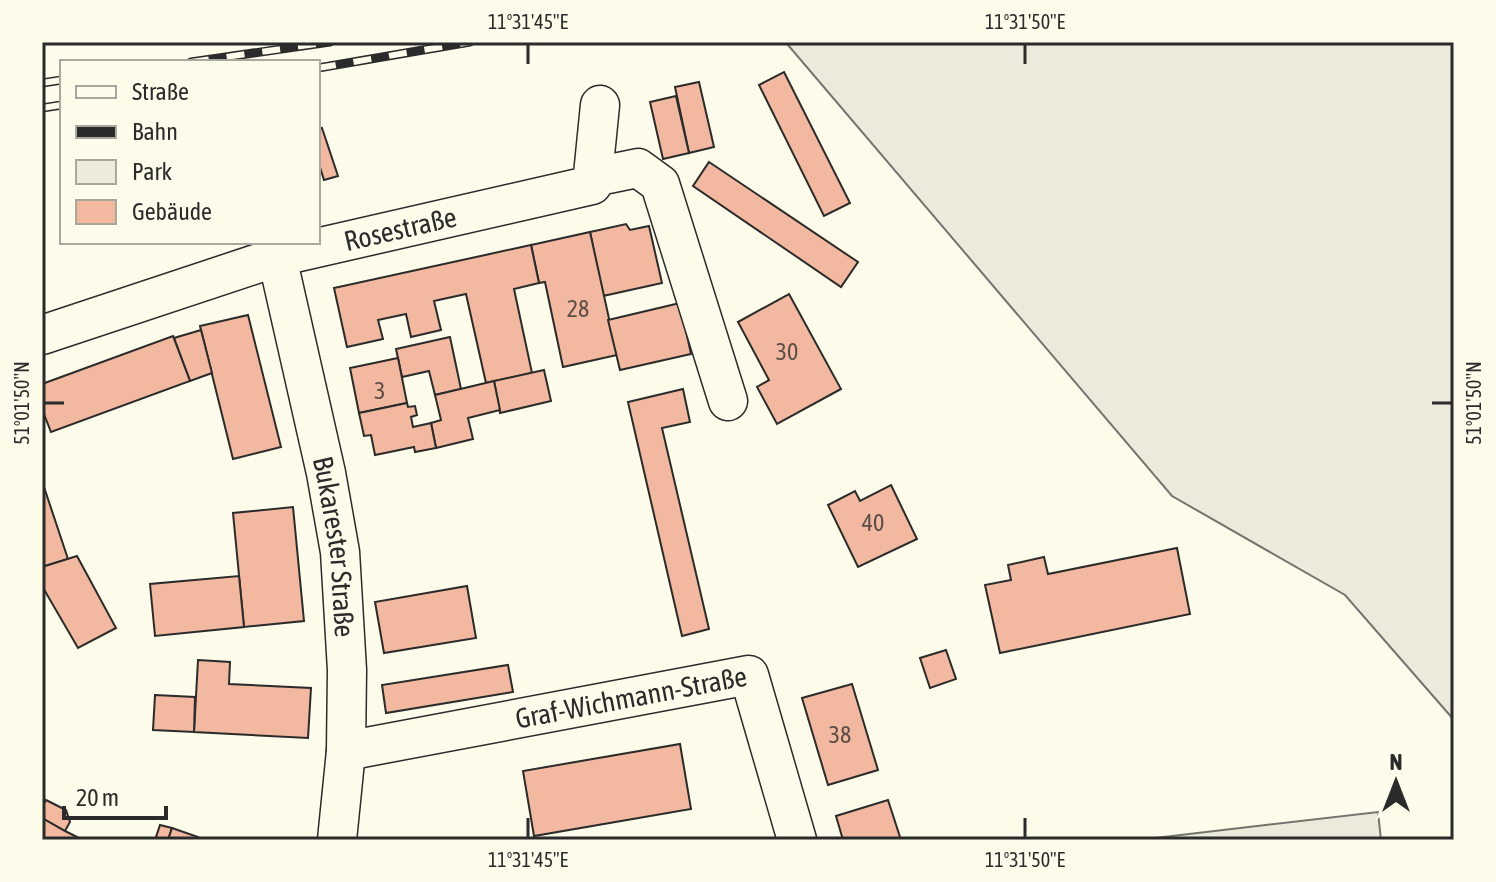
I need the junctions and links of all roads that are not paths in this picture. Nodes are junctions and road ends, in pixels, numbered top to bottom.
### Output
1 (600, 105) dead end
2 (594, 177) junction
3 (277, 257) junction
4 (42, 335) edge
5 (728, 401) dead end
6 (346, 751) junction
7 (337, 840) edge
8 (797, 840) edge

1 - 2 street
2 - 3 street, Rosestraße
2 - 5 street
3 - 4 street, Rosestraße
3 - 6 street, Bukarester Straße
6 - 7 street, Bukarester Straße
6 - 8 street, Graf-Wichmann-Straße

